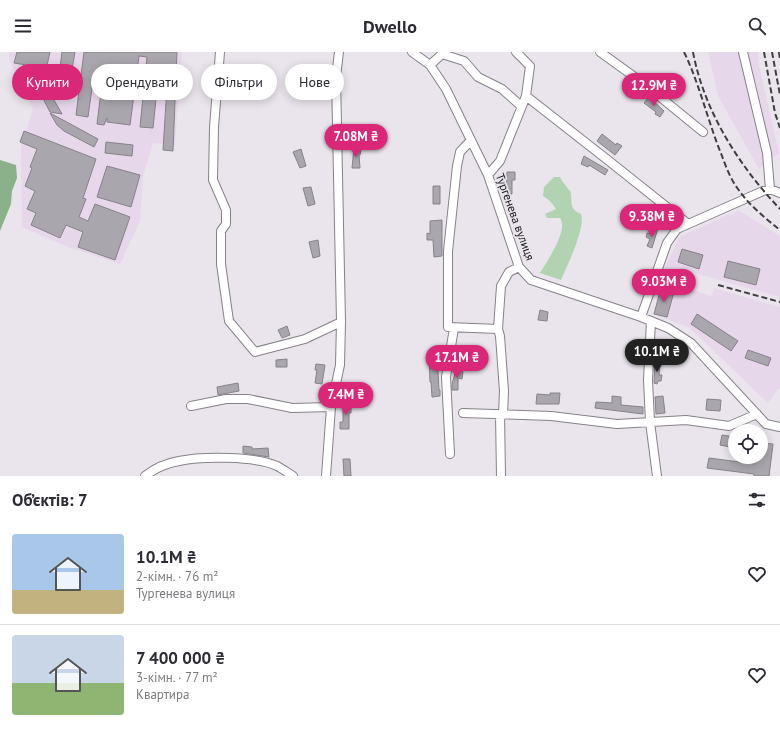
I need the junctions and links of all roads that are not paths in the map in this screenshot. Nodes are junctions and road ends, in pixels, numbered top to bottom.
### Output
1 (220, 52) edge
2 (339, 52) edge
3 (412, 52) edge
4 (516, 52) edge
5 (600, 52) edge
6 (743, 52) edge
7 (430, 65) junction
8 (526, 96) junction
9 (521, 106) junction
10 (703, 132) dead end
11 (471, 140) junction
12 (488, 175) junction
13 (770, 189) junction
14 (780, 193) edge
15 (688, 224) junction
16 (519, 267) junction
17 (641, 317) junction
18 (651, 321) junction
19 (341, 322) junction
20 (454, 328) junction
21 (498, 330) junction
22 (191, 406) dead end
23 (331, 407) junction
24 (463, 413) dead end
25 (501, 414) junction
26 (757, 414) junction
27 (650, 422) junction
28 (780, 427) edge
29 (450, 454) dead end
30 (145, 476) edge
31 (293, 476) edge
32 (326, 476) edge
33 (501, 476) edge
34 (657, 476) edge

1 - 19 street
2 - 19 street
3 - 7 street, Тургенева вулиця
4 - 8 street
5 - 10 street
6 - 13 street
7 - 9 street
7 - 11 street, Тургенева вулиця
8 - 9 street
8 - 15 street
9 - 12 street
11 - 12 street, Тургенева вулиця
11 - 20 street
12 - 16 street, Тургенева вулиця
13 - 14 street
13 - 15 street
15 - 17 street
16 - 17 street, Тургенева вулиця
16 - 21 street
17 - 18 street, Тургенева вулиця
18 - 26 street, Тургенева вулиця
18 - 27 street
19 - 23 street
20 - 21 street
20 - 29 street
21 - 25 street
22 - 23 street
23 - 32 street
24 - 25 street
25 - 27 street
25 - 33 street
26 - 27 street
26 - 28 street, Тургенева вулиця
27 - 34 street
30 - 31 street

